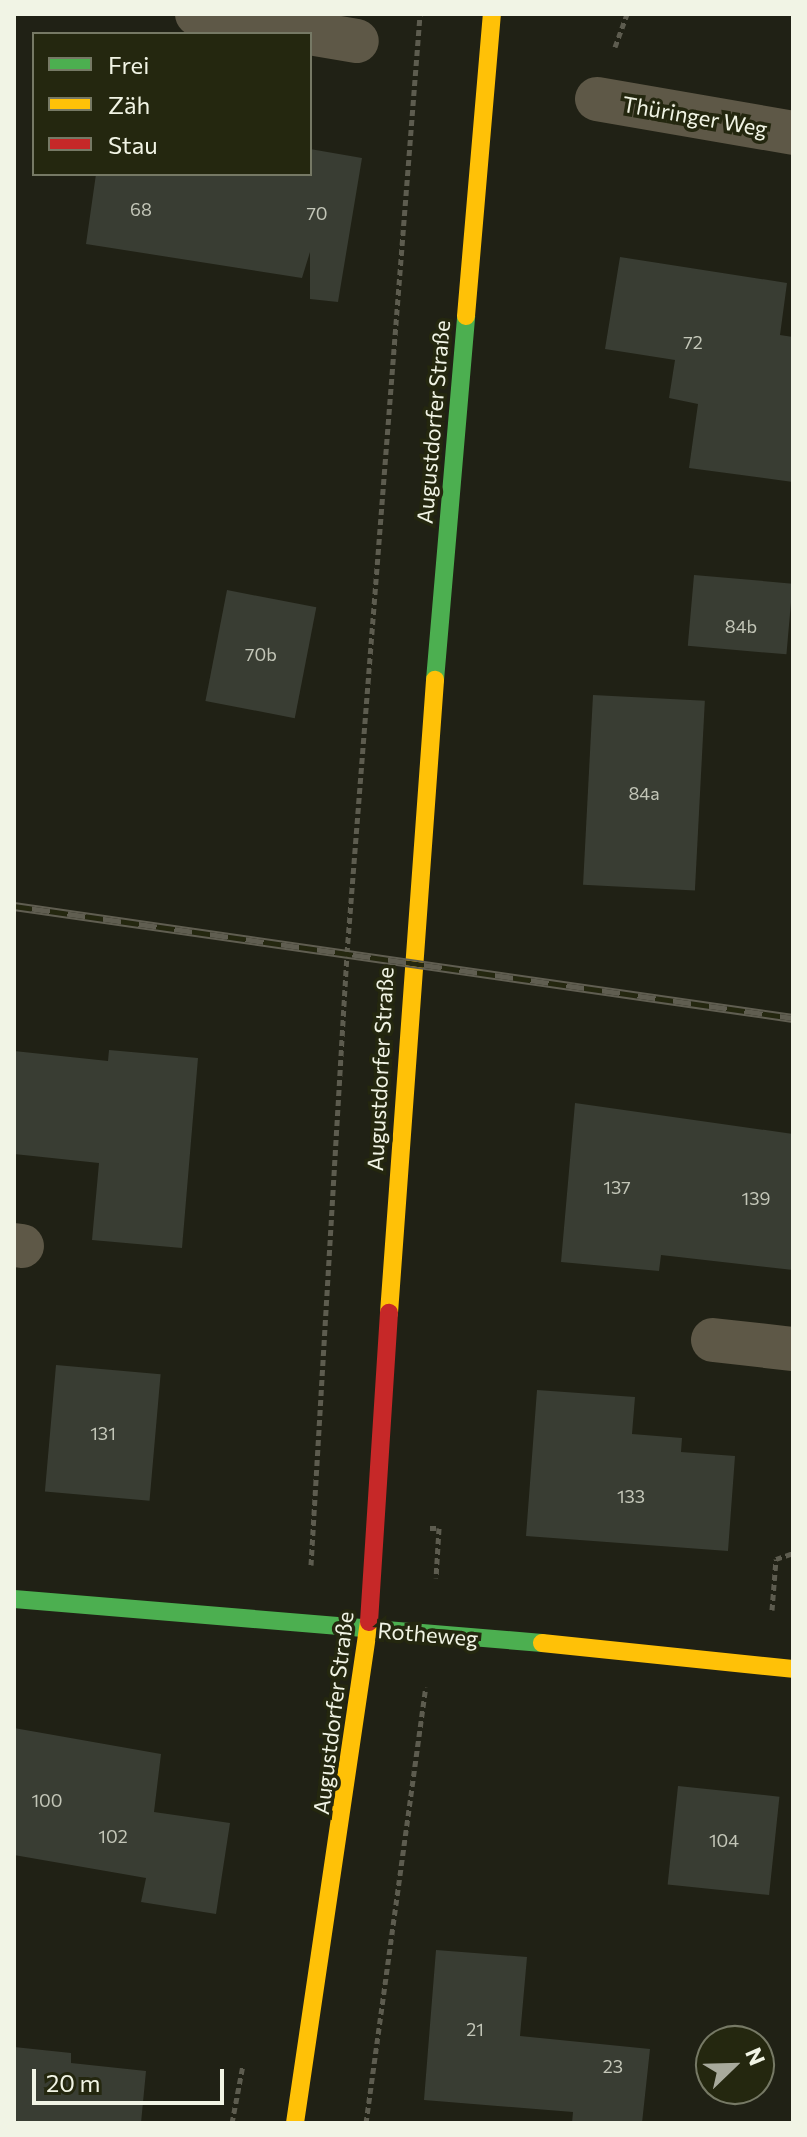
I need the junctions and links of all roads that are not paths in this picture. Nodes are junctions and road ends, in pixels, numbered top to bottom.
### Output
1 (197, 14) edge
2 (492, 14) edge
3 (263, 19) edge
4 (357, 41) dead end
5 (597, 99) dead end
6 (793, 133) edge
7 (713, 1340) dead end
8 (793, 1349) edge
9 (14, 1599) edge
10 (369, 1629) junction
11 (793, 1669) edge
12 (295, 2123) edge

1 - 3 street
2 - 10 street, Augustdorfer Straße
3 - 4 street
5 - 6 street, Thüringer Weg
7 - 8 street
9 - 10 street, Rotheweg
10 - 11 street, Rotheweg
10 - 12 street, Augustdorfer Straße

